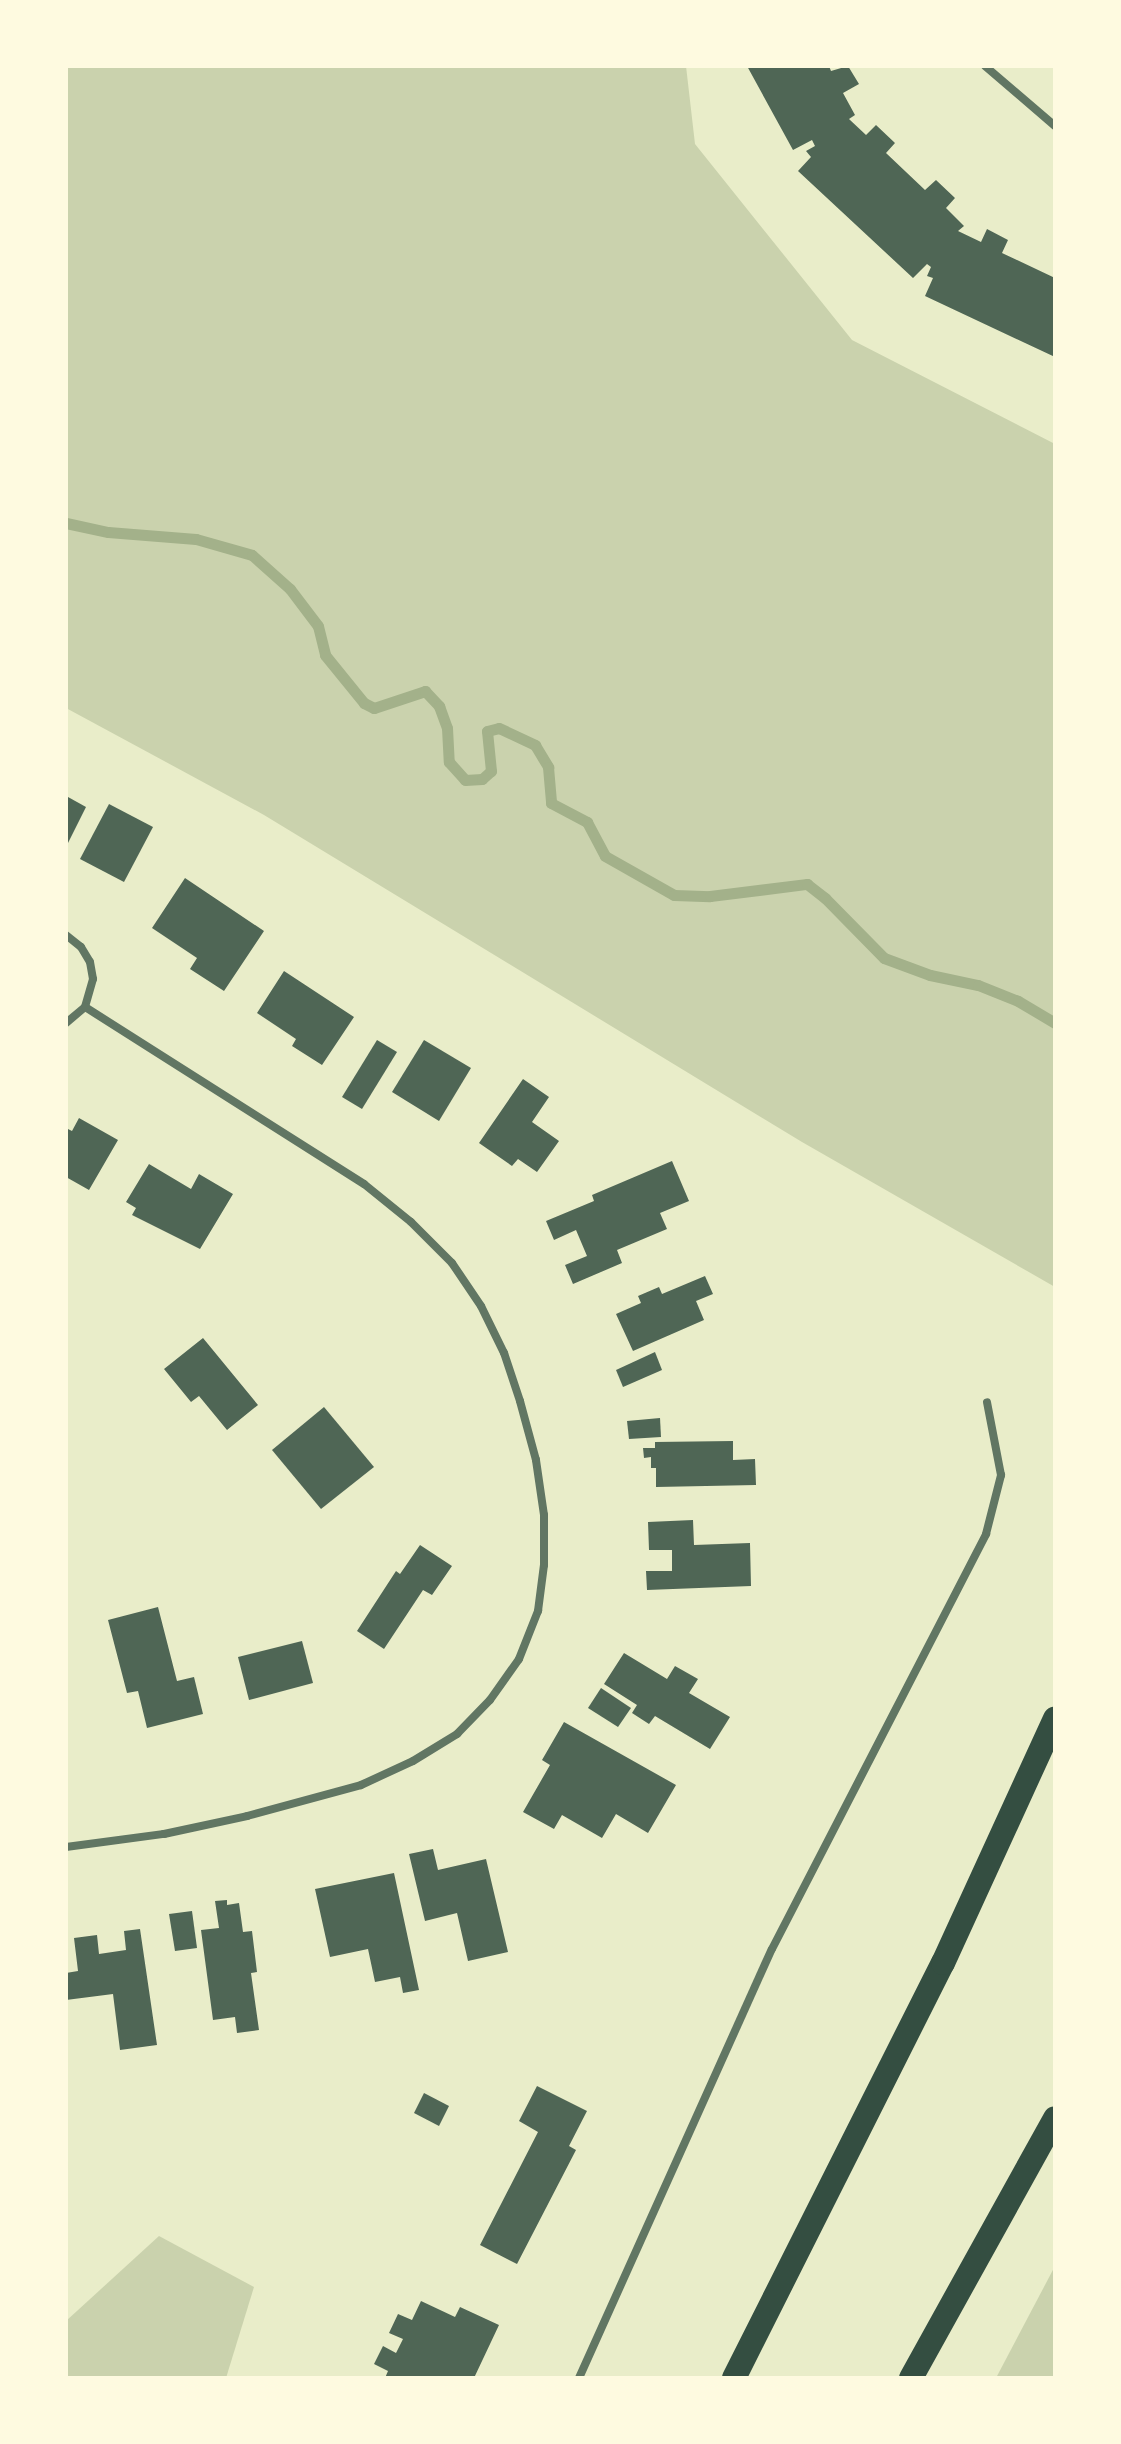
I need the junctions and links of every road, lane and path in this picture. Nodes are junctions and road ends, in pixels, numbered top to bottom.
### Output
1 (985, 66) edge
2 (1055, 126) edge
3 (66, 935) edge
4 (85, 1007) junction
5 (66, 1023) edge
6 (987, 1402) dead end
7 (1055, 1718) edge
8 (66, 1847) edge
9 (1055, 2118) edge
10 (579, 2378) edge
11 (734, 2378) edge
12 (911, 2378) edge

1 - 2 street
3 - 4 street
4 - 5 street
4 - 8 street
6 - 10 street
7 - 11 highway
9 - 12 highway

